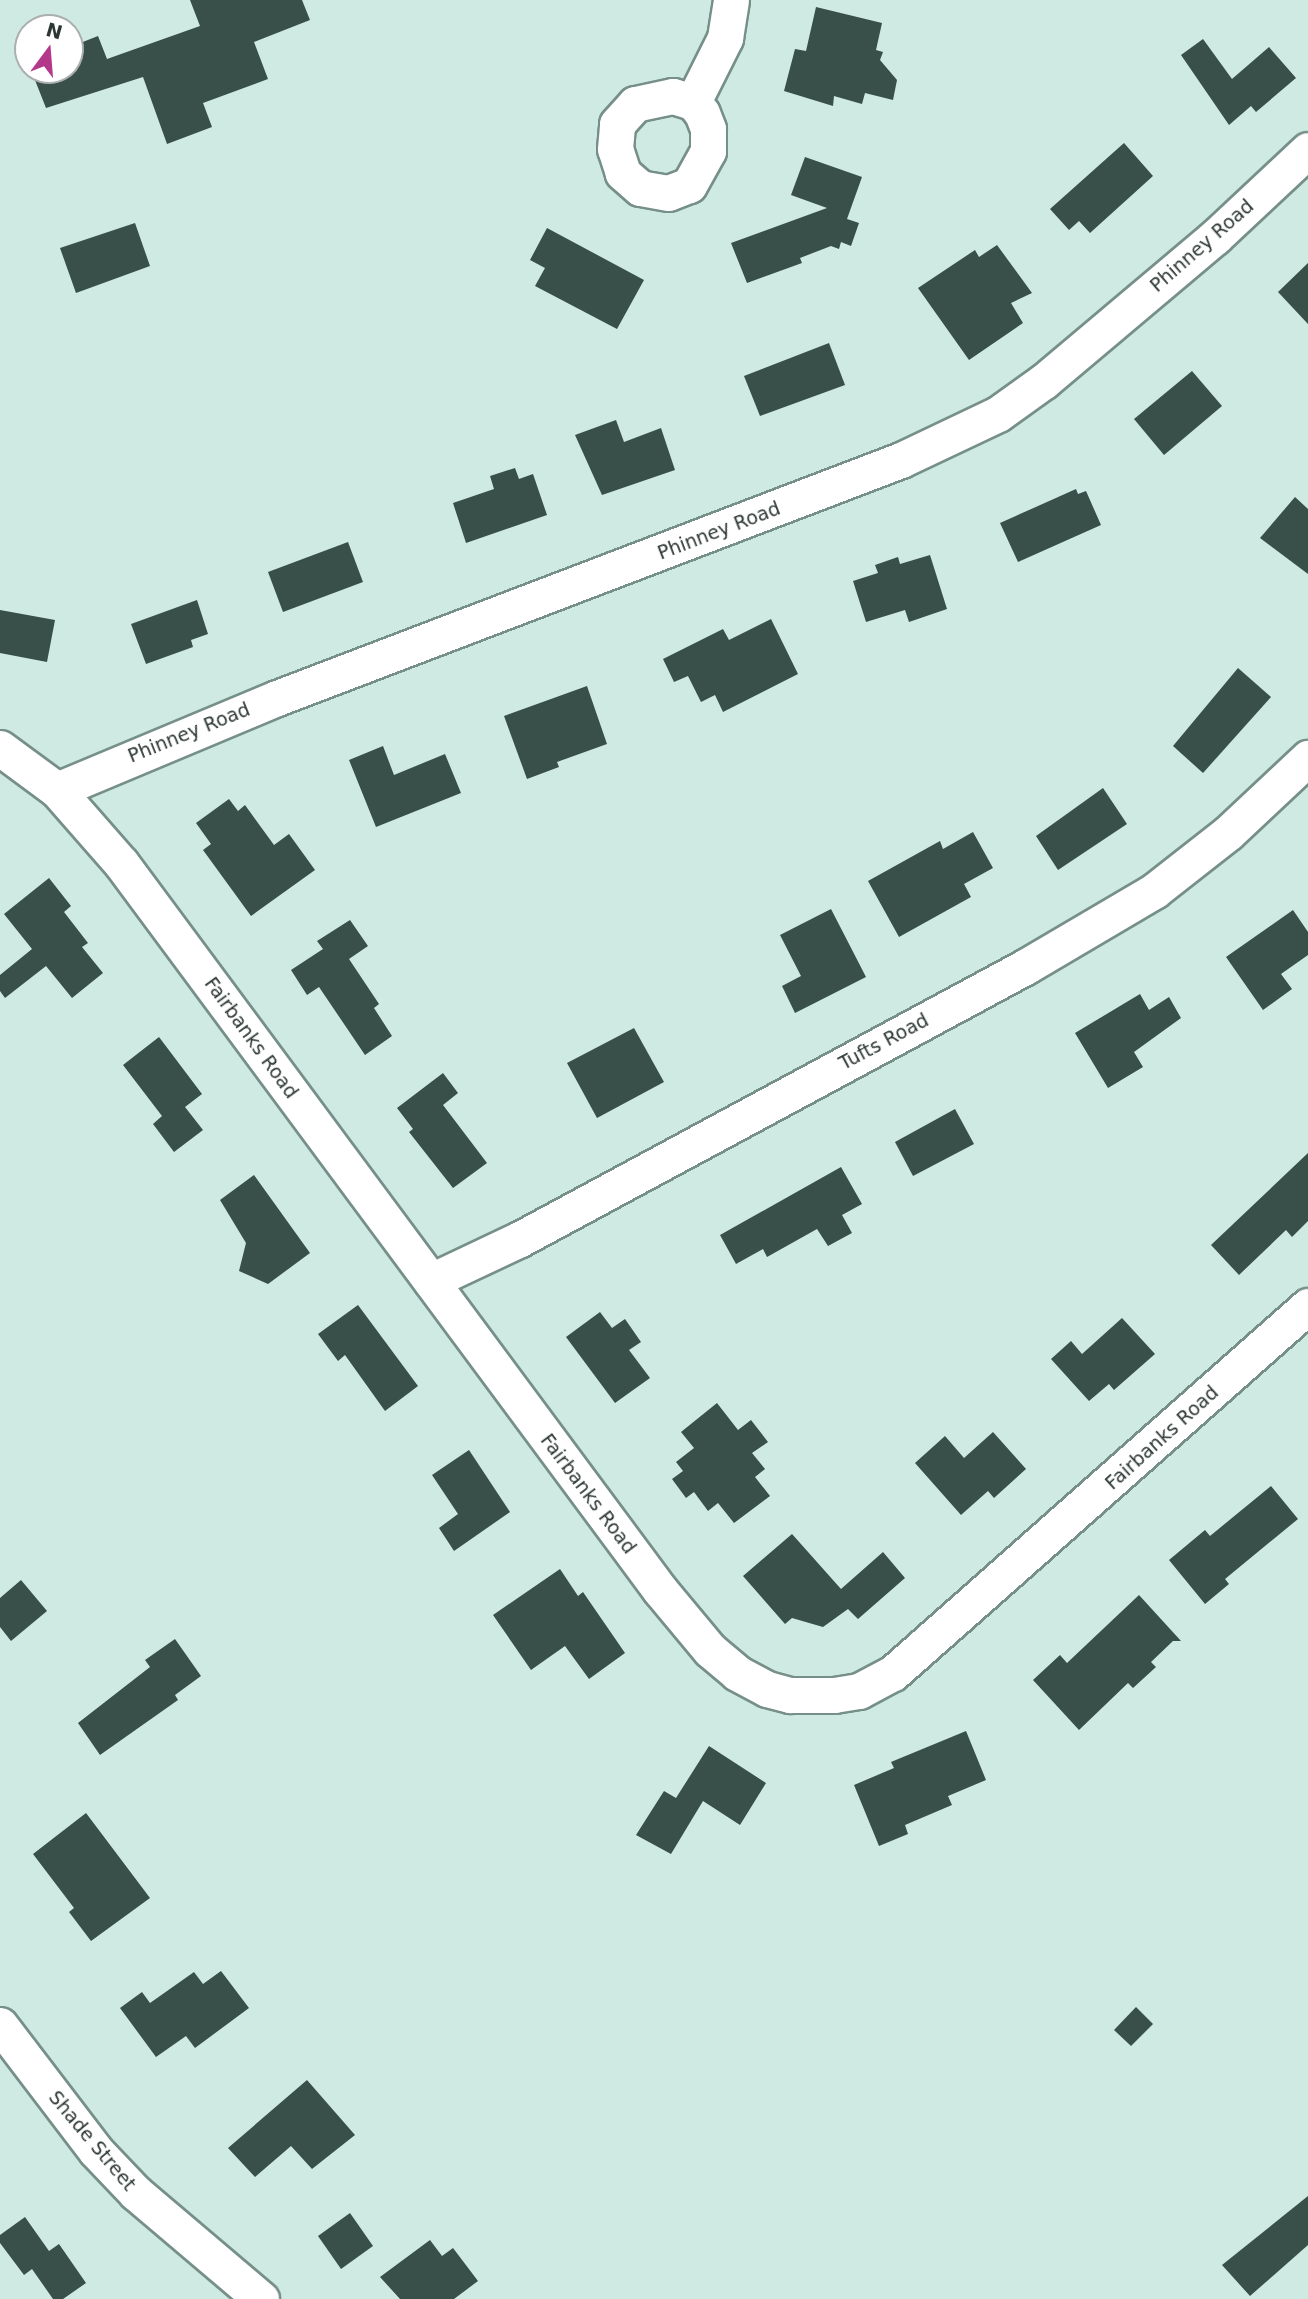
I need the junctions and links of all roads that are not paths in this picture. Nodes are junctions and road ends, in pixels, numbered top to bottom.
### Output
1 (731, 0) edge
2 (694, 102) dead end
3 (1308, 150) edge
4 (0, 748) edge
5 (1308, 758) edge
6 (57, 790) junction
7 (431, 1281) junction
8 (1308, 1306) edge
9 (0, 2025) edge
10 (261, 2299) edge

1 - 2 street
3 - 6 street, Phinney Road
4 - 6 street, Fairbanks Road
5 - 7 street, Tufts Road
6 - 7 street, Fairbanks Road
7 - 8 street, Fairbanks Road
9 - 10 street, Shade Street

